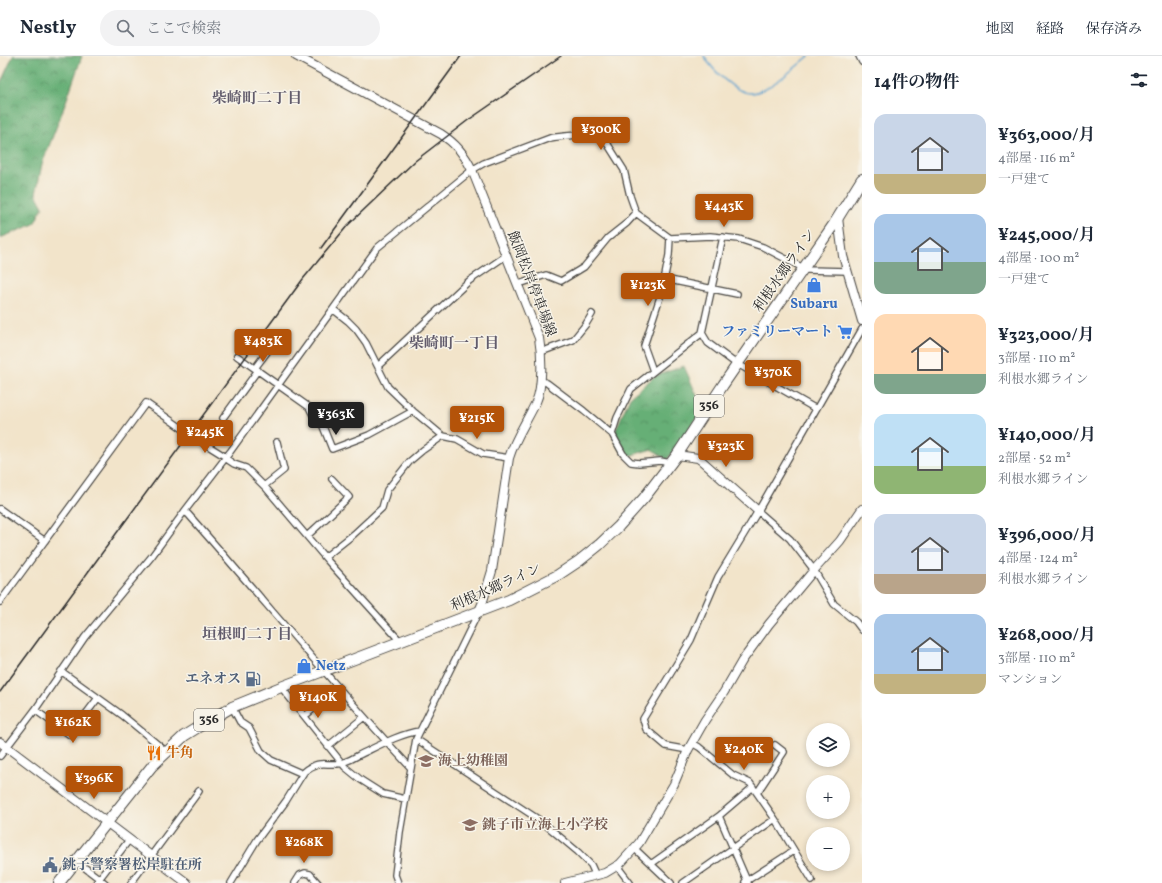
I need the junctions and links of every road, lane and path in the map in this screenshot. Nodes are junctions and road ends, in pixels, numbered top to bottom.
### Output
1 (296, 56) edge
2 (859, 56) edge
3 (862, 62) edge
4 (472, 170) junction
5 (862, 179) edge
6 (636, 213) junction
7 (838, 218) junction
8 (723, 237) junction
9 (670, 238) junction
10 (507, 255) junction
11 (803, 269) junction
12 (847, 271) junction
13 (665, 279) junction
14 (519, 284) junction
15 (711, 289) junction
16 (737, 294) dead end
17 (334, 310) junction
18 (592, 314) dead end
19 (862, 321) edge
20 (862, 329) edge
21 (702, 333) junction
22 (276, 340) dead end
23 (541, 352) junction
24 (238, 356) dead end
25 (738, 364) junction
26 (378, 366) junction
27 (256, 369) junction
28 (653, 371) junction
29 (540, 380) junction
30 (279, 385) junction
31 (816, 409) junction
32 (413, 411) junction
33 (223, 418) dead end
34 (183, 429) dead end
35 (612, 434) junction
36 (443, 436) junction
37 (194, 437) dead end
38 (277, 442) dead end
39 (225, 458) junction
40 (509, 458) junction
41 (674, 459) junction
42 (332, 479) dead end
43 (264, 486) junction
44 (0, 509) edge
45 (862, 509) edge
46 (758, 511) junction
47 (184, 512) junction
48 (307, 536) junction
49 (44, 541) junction
50 (325, 557) junction
51 (814, 570) junction
52 (0, 602) edge
53 (478, 613) junction
54 (862, 630) edge
55 (401, 642) junction
56 (61, 671) junction
57 (323, 671) junction
58 (281, 687) junction
59 (338, 688) junction
60 (98, 698) junction
61 (232, 707) junction
62 (35, 710) junction
63 (305, 716) junction
64 (364, 717) junction
65 (420, 730) junction
66 (416, 739) junction
67 (387, 742) junction
68 (3, 745) edge
69 (775, 745) dead end
70 (328, 746) junction
71 (690, 746) junction
72 (166, 752) junction
73 (0, 756) edge
74 (341, 763) junction
75 (411, 768) junction
76 (303, 774) junction
77 (753, 787) junction
78 (199, 791) dead end
79 (757, 793) junction
80 (405, 799) junction
81 (719, 816) junction
82 (775, 819) junction
83 (107, 823) junction
84 (129, 840) junction
85 (634, 848) junction
86 (733, 848) junction
87 (793, 851) junction
88 (151, 857) junction
89 (76, 861) junction
90 (651, 864) junction
91 (617, 866) junction
92 (596, 876) junction
93 (812, 880) dead end
94 (98, 881) edge
95 (584, 881) edge
96 (746, 882) edge
97 (59, 883) edge
98 (105, 883) edge
99 (131, 883) edge
100 (187, 883) edge
101 (231, 883) edge
102 (294, 883) edge
103 (318, 883) edge
104 (398, 883) edge
105 (565, 883) edge
106 (630, 883) edge
107 (670, 883) edge
108 (683, 883) edge

1 - 4 street, 飯岡松岸停車場線
2 - 3 street
4 - 6 street
4 - 10 street, 飯岡松岸停車場線
4 - 17 street
5 - 7 highway, 利根水郷ライン / 356
6 - 9 street
6 - 14 street
7 - 11 highway, 利根水郷ライン / 356
7 - 12 street
8 - 9 street
8 - 11 street
8 - 15 street
9 - 13 street
10 - 14 street, 飯岡松岸停車場線
10 - 26 street
11 - 12 street
11 - 25 highway, 利根水郷ライン / 356
12 - 19 street
13 - 15 street
13 - 28 street
14 - 23 street, 飯岡松岸停車場線
15 - 16 street
15 - 21 street
17 - 26 street
17 - 30 street
18 - 23 street
20 - 31 street
21 - 25 street
21 - 28 street
22 - 27 street
23 - 29 street, 飯岡松岸停車場線
24 - 27 street
25 - 31 street
25 - 41 highway, 利根水郷ライン / 356
26 - 32 street
27 - 30 street
27 - 33 street
28 - 35 street
29 - 35 street
29 - 40 street, 飯岡松岸停車場線
30 - 32 street
30 - 39 street
31 - 46 street
32 - 36 street
34 - 49 street
35 - 41 street
36 - 40 street
36 - 50 street
37 - 39 street
38 - 43 street
39 - 43 street
39 - 47 street
40 - 53 street, 飯岡松岸停車場線
41 - 46 street
41 - 53 highway, 利根水郷ライン / 356
42 - 48 street
43 - 48 street
44 - 49 street
45 - 51 street
46 - 51 street
46 - 71 street
47 - 56 street
47 - 57 street
48 - 50 street
49 - 52 street
50 - 55 street
51 - 54 street
51 - 71 street
53 - 55 highway, 利根水郷ライン / 356
53 - 65 street
55 - 57 highway, 利根水郷ライン / 356
56 - 60 street
56 - 62 street
57 - 58 highway, 利根水郷ライン / 356
57 - 59 street
58 - 61 highway, 利根水郷ライン / 356
58 - 63 street
59 - 63 street
59 - 64 street
60 - 62 street
60 - 72 street
61 - 72 highway, 利根水郷ライン / 356
61 - 76 street
62 - 68 street
63 - 70 street
64 - 67 street
64 - 70 street
65 - 66 street
65 - 67 street
66 - 75 street
66 - 92 street
67 - 74 street
67 - 75 street
68 - 73 street
68 - 83 street
69 - 79 street
70 - 74 street
71 - 77 street
71 - 85 street
72 - 83 highway, 利根水郷ライン / 356
74 - 76 street
74 - 80 street
75 - 80 street
76 - 101 street
77 - 79 street
77 - 81 street
78 - 88 street
79 - 82 street
80 - 104 street
81 - 86 street
81 - 90 street
82 - 86 street
82 - 87 street
83 - 84 street
83 - 89 highway, 利根水郷ライン / 356
84 - 88 street
84 - 94 street
85 - 90 street
85 - 91 street
86 - 96 street
86 - 108 street
87 - 93 street
87 - 96 street
88 - 99 street
88 - 100 street
89 - 94 street
89 - 97 highway, 利根水郷ライン / 356
90 - 107 street
91 - 92 street
91 - 106 street
92 - 95 street
94 - 98 street
95 - 105 street
102 - 103 street

